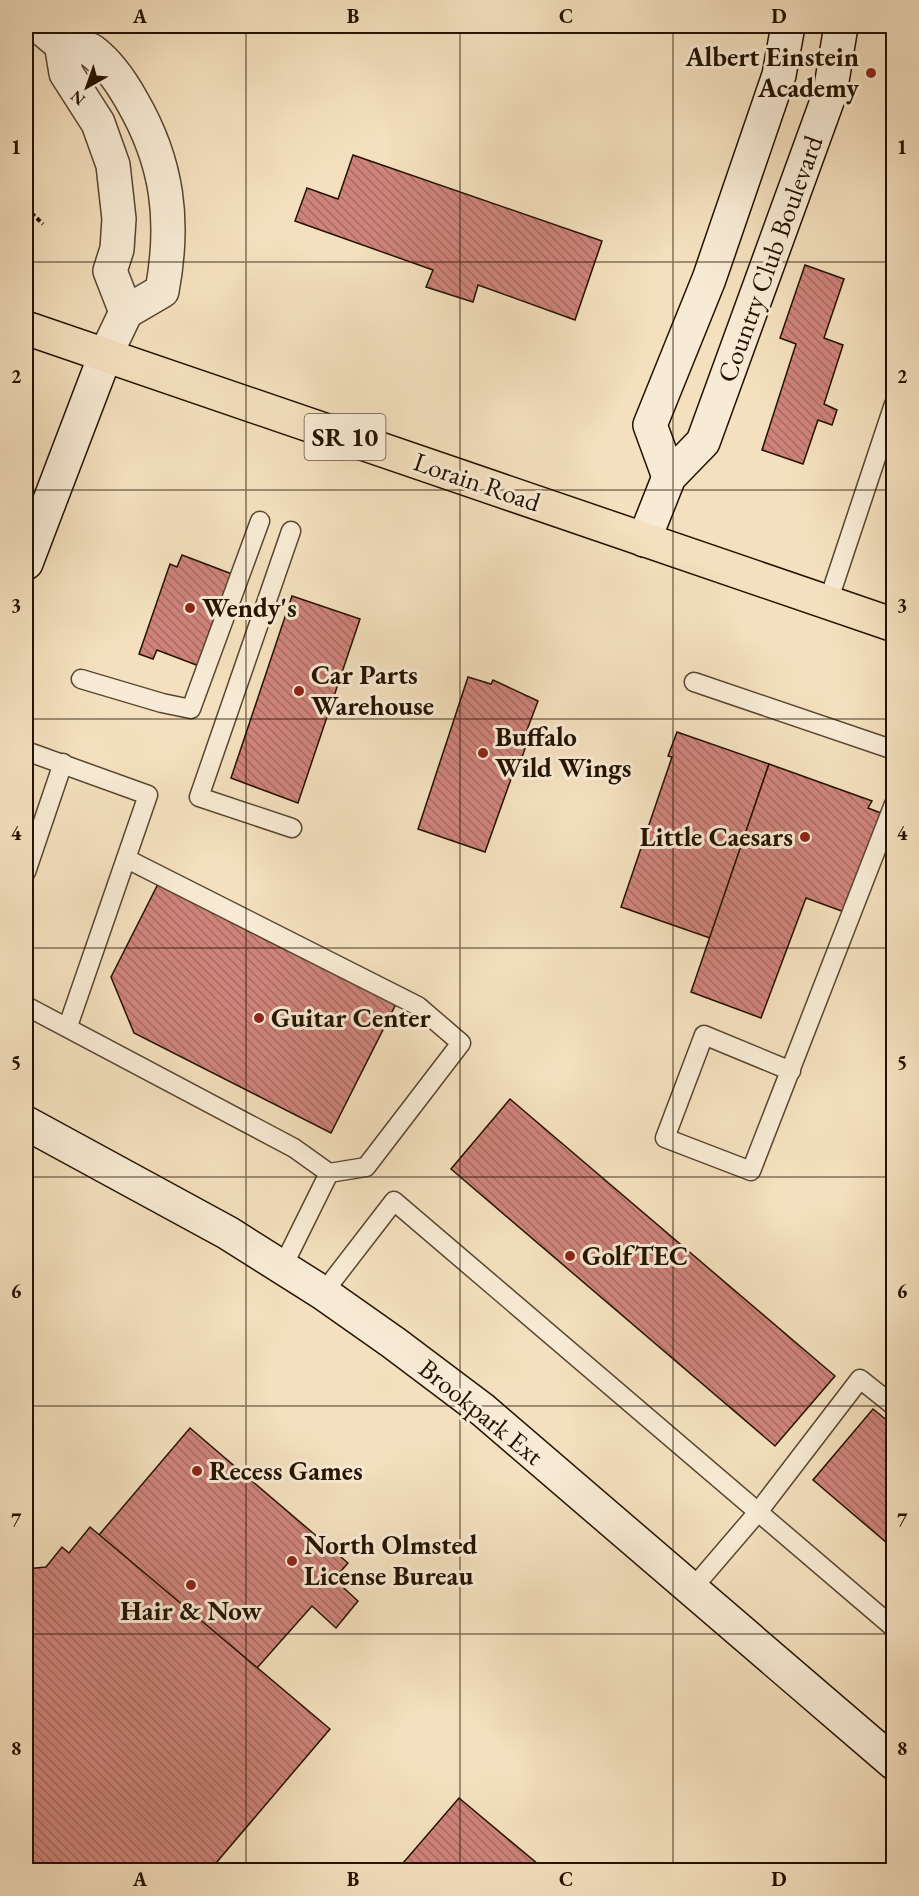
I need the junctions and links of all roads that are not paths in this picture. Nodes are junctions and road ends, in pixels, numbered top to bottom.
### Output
1 (788, 26) edge
2 (841, 26) edge
3 (50, 34) edge
4 (126, 312) junction
5 (26, 328) edge
6 (105, 356) junction
7 (894, 404) edge
8 (669, 477) junction
9 (260, 521) dead end
10 (291, 531) dead end
11 (644, 540) junction
12 (26, 563) edge
13 (828, 602) junction
14 (894, 625) edge
15 (81, 679) dead end
16 (694, 682) dead end
17 (894, 750) edge
18 (26, 751) edge
19 (63, 763) junction
20 (894, 804) edge
21 (292, 828) dead end
22 (127, 859) junction
23 (26, 872) edge
24 (26, 1006) edge
25 (68, 1026) junction
26 (791, 1071) junction
27 (26, 1123) edge
28 (330, 1173) junction
29 (283, 1266) junction
30 (323, 1293) junction
31 (894, 1406) edge
32 (758, 1512) junction
33 (692, 1589) junction
34 (894, 1628) edge
35 (894, 1763) edge

1 - 8 street, Country Club Boulevard
2 - 8 street, Country Club Boulevard
3 - 4 street
3 - 4 street
4 - 6 street
5 - 6 main road, Lorain Road / SR 10
6 - 11 main road, Lorain Road / SR 10
6 - 12 street
7 - 13 lane
8 - 11 street, Country Club Boulevard
9 - 15 lane
10 - 21 lane
11 - 13 main road, Lorain Road / SR 10
13 - 14 main road, Lorain Road / SR 10
16 - 17 lane
18 - 19 lane
19 - 22 lane
19 - 23 lane
20 - 26 lane
22 - 25 lane
22 - 28 lane
24 - 25 lane
25 - 28 lane
26 - 26 lane
27 - 29 street, Brookpark Ext
28 - 29 lane
29 - 30 street, Brookpark Ext
30 - 32 lane
30 - 33 street, Brookpark Ext
31 - 32 lane
32 - 33 lane
32 - 34 lane
33 - 35 street, Brookpark Ext

